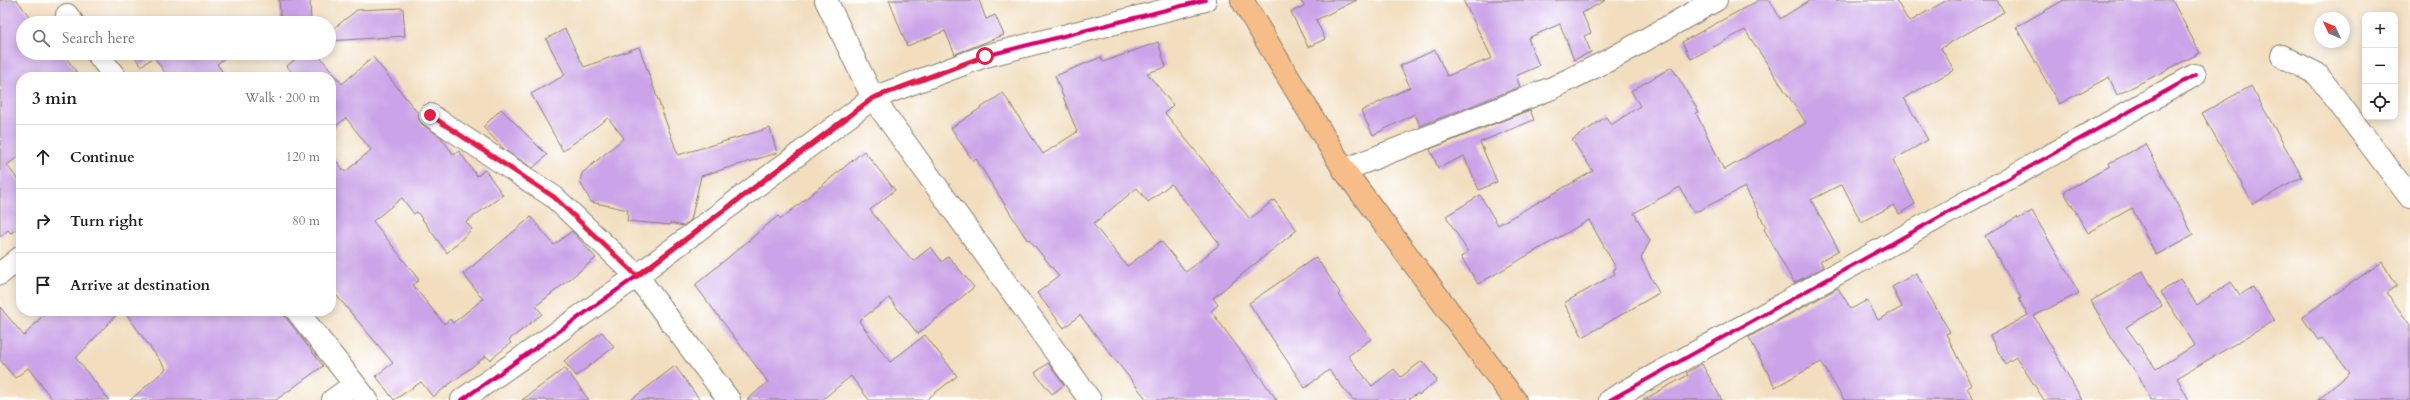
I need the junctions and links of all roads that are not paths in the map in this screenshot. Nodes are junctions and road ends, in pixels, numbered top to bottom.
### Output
1 (826, 0) edge
2 (1205, 0) edge
3 (1242, 0) edge
4 (1716, 0) edge
5 (2282, 56) dead end
6 (102, 60) edge
7 (111, 72) edge
8 (2195, 75) dead end
9 (873, 98) junction
10 (430, 115) dead end
11 (1344, 170) junction
12 (2410, 197) edge
13 (16, 261) edge
14 (0, 274) edge
15 (637, 276) junction
16 (301, 316) edge
17 (361, 392) edge
18 (333, 400) edge
19 (462, 400) edge
20 (729, 400) edge
21 (1090, 400) edge
22 (1515, 400) edge
23 (1610, 400) edge

1 - 9 street
2 - 9 street
3 - 11 main road
4 - 11 street
5 - 12 street
6 - 7 street
8 - 23 street
9 - 15 street
9 - 21 street
10 - 15 street
11 - 22 main road
13 - 14 street
15 - 19 street
15 - 20 street
16 - 17 street
17 - 18 street

